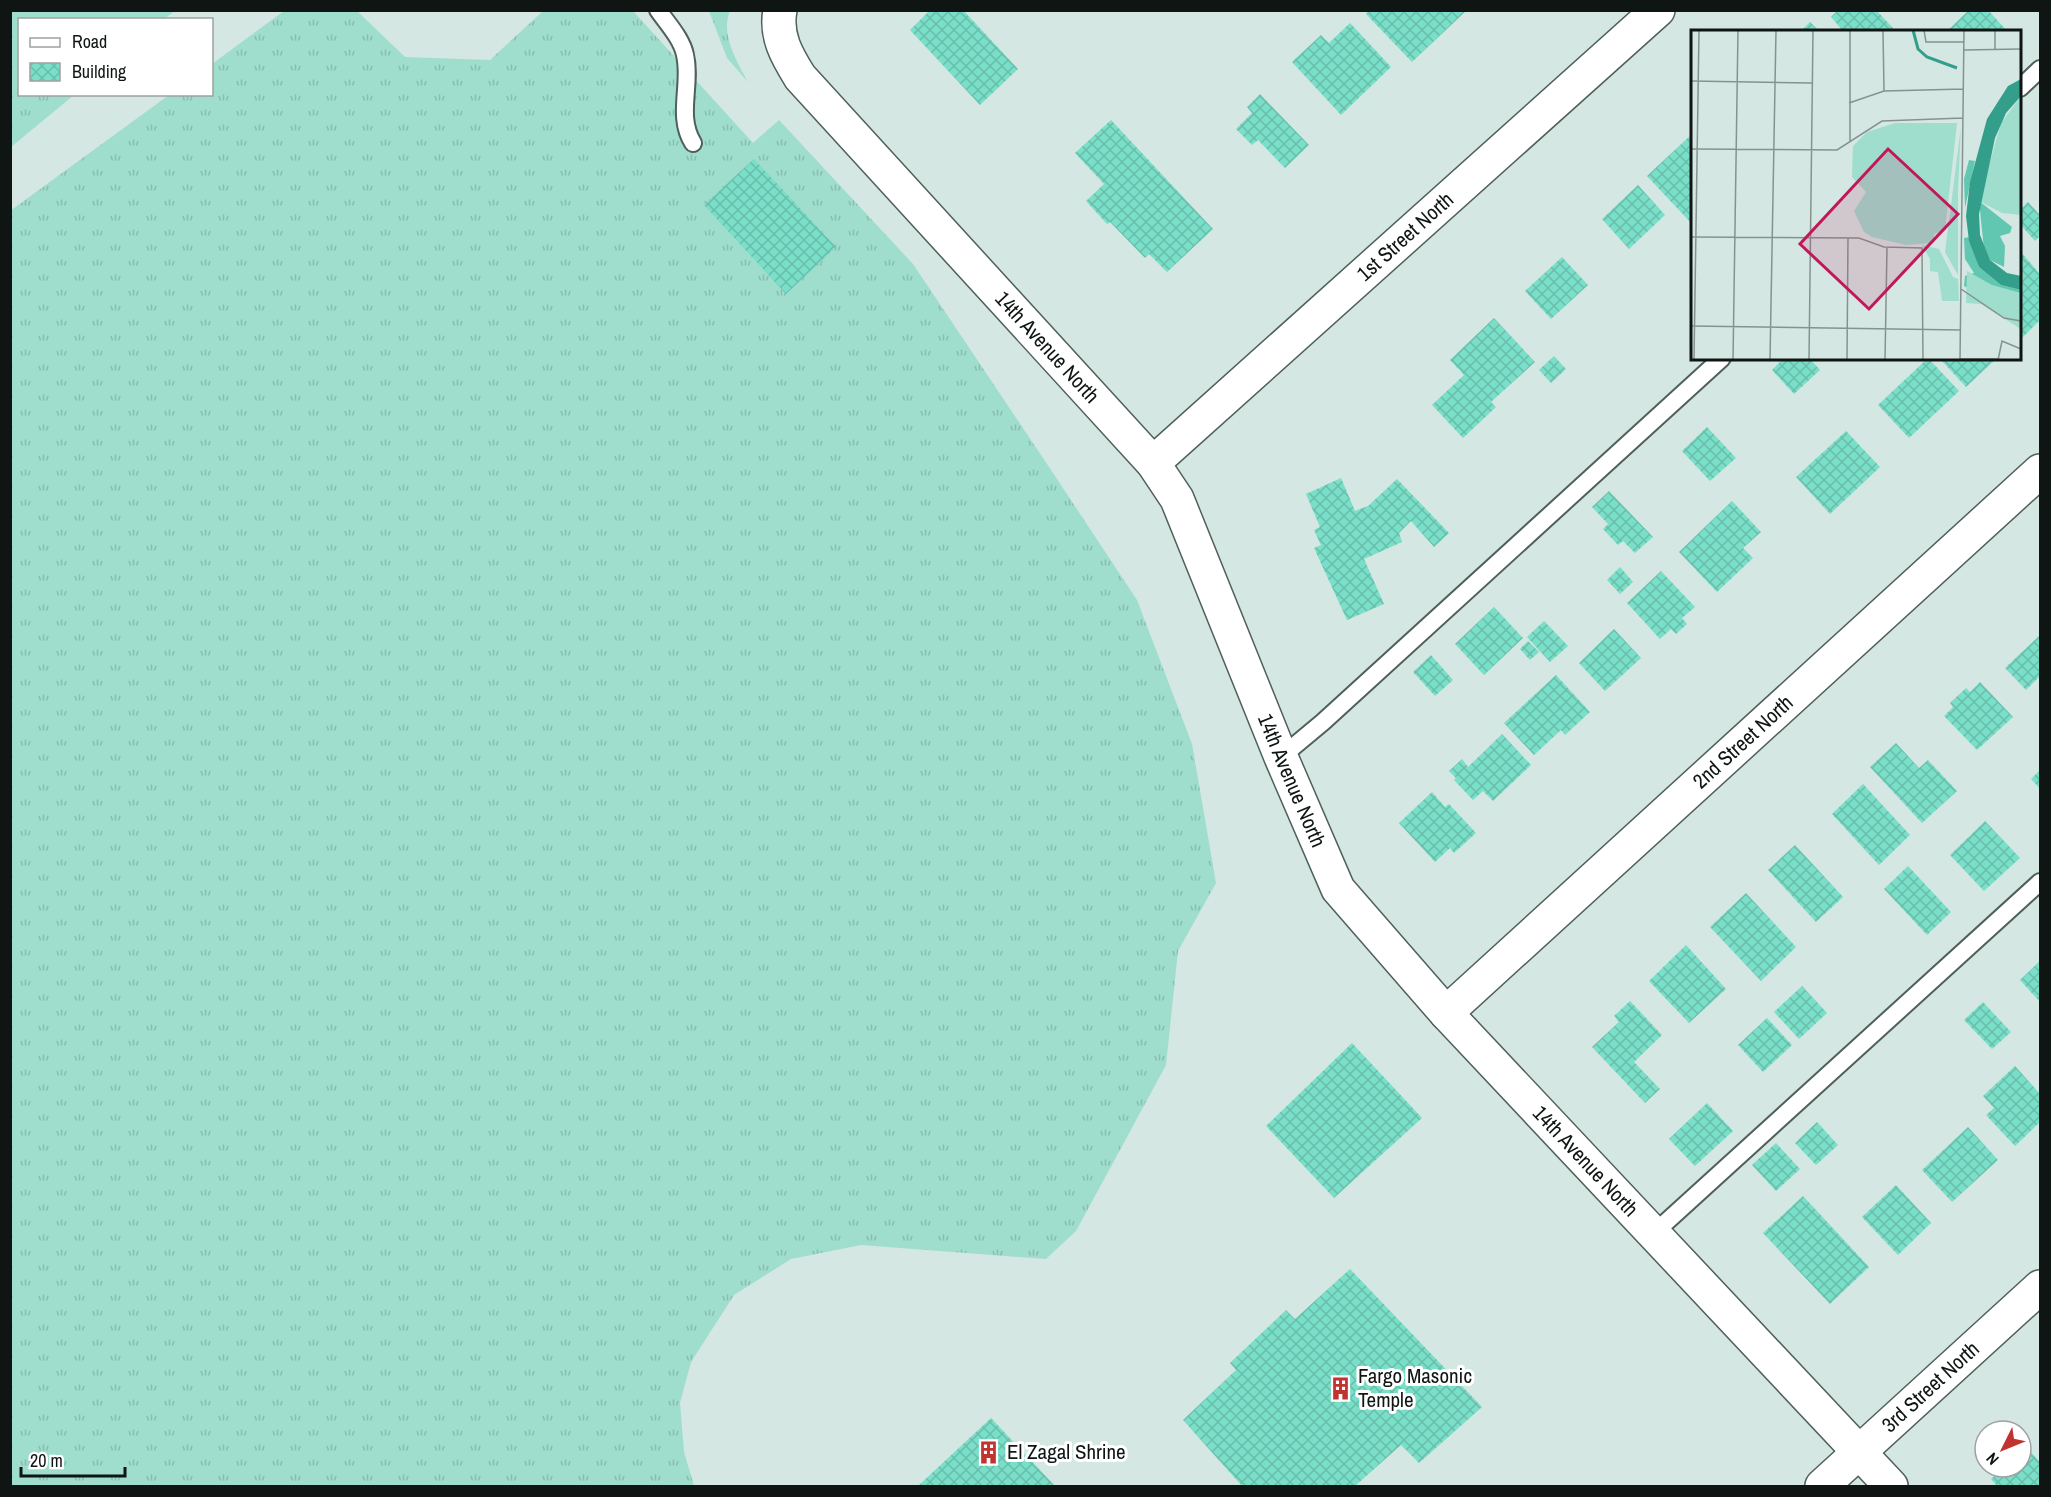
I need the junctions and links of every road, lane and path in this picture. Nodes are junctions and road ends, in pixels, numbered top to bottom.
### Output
1 (658, 10) edge
2 (1658, 10) edge
3 (779, 15) edge
4 (2040, 69) edge
5 (2021, 86) edge
6 (693, 143) dead end
7 (1720, 360) edge
8 (1153, 464) junction
9 (2040, 471) edge
10 (1281, 757) junction
11 (2040, 882) edge
12 (1446, 1013) junction
13 (1653, 1234) junction
14 (2040, 1287) edge
15 (1859, 1452) junction
16 (1822, 1486) edge
17 (1891, 1486) edge

1 - 6 lane
2 - 8 street, 1st Street North
3 - 8 street, 14th Avenue North
4 - 5 lane
7 - 10 lane
8 - 10 street, 14th Avenue North
9 - 12 street, 2nd Street North
10 - 12 street, 14th Avenue North
11 - 13 lane
12 - 13 street, 14th Avenue North
13 - 15 street, 14th Avenue North
14 - 15 street, 3rd Street North
15 - 16 street, 3rd Street North
15 - 17 street, 14th Avenue North

